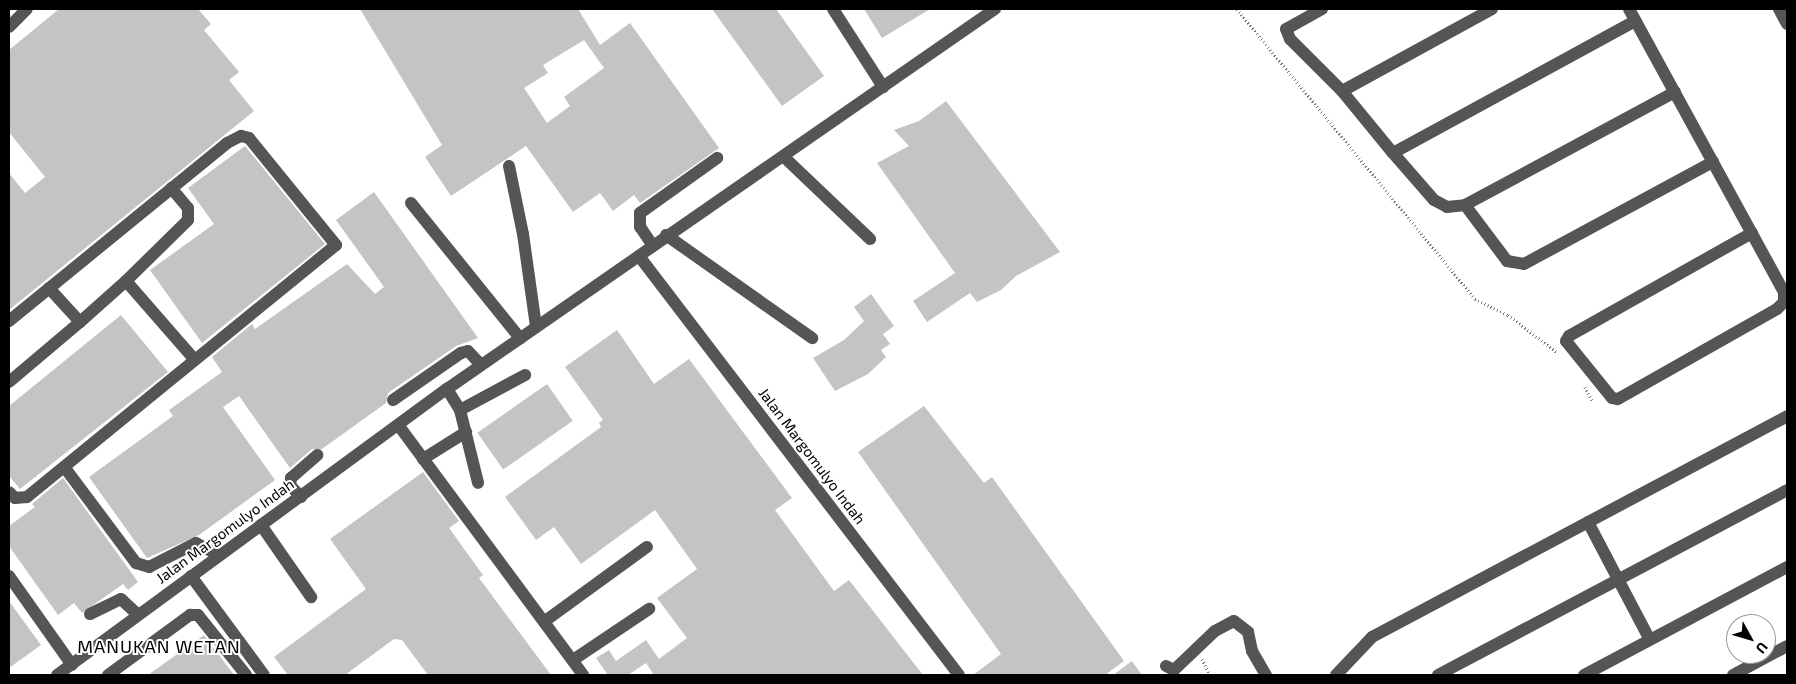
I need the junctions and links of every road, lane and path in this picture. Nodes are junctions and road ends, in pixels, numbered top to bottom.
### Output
1 (27, 9) edge
2 (833, 9) edge
3 (995, 9) edge
4 (1237, 9) edge
5 (1322, 9) edge
6 (1492, 9) edge
7 (1629, 9) edge
8 (1779, 9) edge
9 (1635, 21) junction
10 (1787, 24) edge
11 (9, 26) edge
12 (883, 87) junction
13 (1342, 91) junction
14 (1675, 92) junction
15 (1393, 153) junction
16 (784, 157) junction
17 (717, 158) dead end
18 (1713, 162) junction
19 (509, 166) dead end
20 (171, 188) junction
21 (411, 202) dead end
22 (1465, 205) junction
23 (1752, 233) junction
24 (666, 236) junction
25 (870, 239) dead end
26 (653, 246) junction
27 (640, 256) junction
28 (126, 281) junction
29 (49, 288) junction
30 (9, 321) edge
31 (80, 322) junction
32 (536, 327) junction
33 (520, 338) junction
34 (812, 338) dead end
35 (194, 359) junction
36 (1566, 360) dead end
37 (481, 365) junction
38 (525, 375) dead end
39 (1580, 378) dead end
40 (9, 382) edge
41 (447, 389) junction
42 (393, 400) dead end
43 (1592, 400) dead end
44 (460, 410) junction
45 (1787, 416) edge
46 (399, 426) junction
47 (466, 432) junction
48 (317, 455) dead end
49 (423, 459) junction
50 (65, 468) junction
51 (478, 484) dead end
52 (1787, 490) edge
53 (9, 492) edge
54 (300, 497) junction
55 (1588, 522) junction
56 (260, 525) junction
57 (647, 547) dead end
58 (219, 555) junction
59 (1787, 567) edge
60 (9, 576) edge
61 (191, 576) junction
62 (1618, 580) junction
63 (311, 597) dead end
64 (649, 609) dead end
65 (90, 614) dead end
66 (137, 614) junction
67 (545, 621) junction
68 (1650, 640) junction
69 (1787, 646) edge
70 (1196, 651) junction
71 (572, 660) junction
72 (72, 665) junction
73 (1166, 666) dead end
74 (57, 675) edge
75 (108, 675) edge
76 (246, 675) edge
77 (264, 675) edge
78 (583, 675) edge
79 (959, 675) edge
80 (1210, 675) edge
81 (1266, 675) edge
82 (1336, 675) edge
83 (1438, 675) edge
84 (1584, 675) edge
85 (1733, 675) edge

1 - 11 street
2 - 12 street
3 - 12 street, Jalan Margomulyo Indah
4 - 36 path
5 - 13 street
6 - 13 street
7 - 9 street
8 - 10 street
9 - 14 street
9 - 15 street
12 - 16 street, Jalan Margomulyo Indah
13 - 15 street
14 - 18 street
14 - 22 street
15 - 22 street
16 - 24 street, Jalan Margomulyo Indah
16 - 25 street
17 - 26 street
18 - 22 street
18 - 23 street
19 - 32 street
20 - 28 street
20 - 29 street
20 - 35 street
21 - 33 street
23 - 23 street
24 - 26 street, Jalan Margomulyo Indah
24 - 34 street
26 - 27 street, Jalan Margomulyo Indah
27 - 32 street, Jalan Margomulyo Indah
27 - 79 street, Jalan Margomulyo Indah
28 - 31 street
28 - 35 street
29 - 30 street
29 - 31 street
31 - 40 street
32 - 33 street, Jalan Margomulyo Indah
33 - 37 street, Jalan Margomulyo Indah
35 - 50 street
37 - 41 street, Jalan Margomulyo Indah
37 - 42 street
38 - 44 street
39 - 43 path
41 - 44 street
41 - 46 street, Jalan Margomulyo Indah
44 - 47 street
45 - 55 street
46 - 49 street
46 - 54 street, Jalan Margomulyo Indah
47 - 49 street
47 - 51 street
48 - 54 street
49 - 67 street
50 - 53 street
50 - 58 street
52 - 62 street
54 - 56 street, Jalan Margomulyo Indah
55 - 62 street
55 - 82 street
56 - 58 street, Jalan Margomulyo Indah
56 - 63 street
57 - 67 street
58 - 61 street, Jalan Margomulyo Indah
59 - 68 street
60 - 72 street
61 - 66 street, Jalan Margomulyo Indah
61 - 77 street
62 - 68 street
62 - 83 street
64 - 71 street
65 - 66 street
66 - 72 street, Jalan Margomulyo Indah
67 - 71 street
68 - 84 street
69 - 85 street
70 - 73 street
70 - 80 path
70 - 81 street
71 - 78 street
72 - 74 street, Jalan Margomulyo Indah
75 - 76 street

